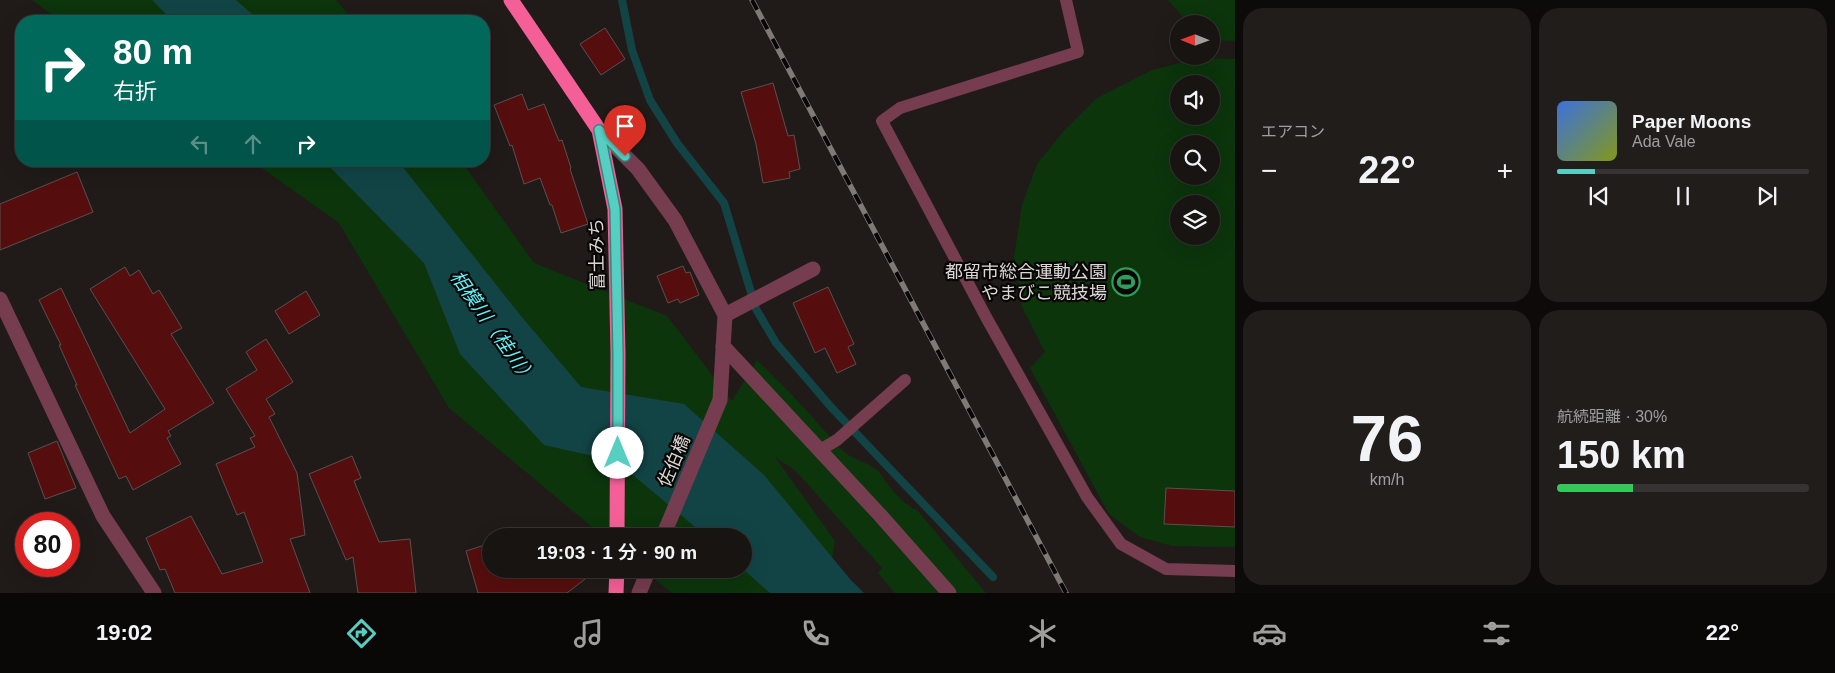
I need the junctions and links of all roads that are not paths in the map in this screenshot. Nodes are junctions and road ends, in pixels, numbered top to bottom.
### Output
1 (511, 0) edge
2 (1066, 0) edge
3 (599, 130) junction
4 (813, 269) dead end
5 (0, 299) edge
6 (725, 315) junction
7 (723, 346) junction
8 (905, 380) dead end
9 (820, 450) junction
10 (617, 528) edge
11 (666, 528) edge
12 (1235, 571) edge
13 (617, 578) edge
14 (646, 578) edge
15 (154, 593) edge
16 (616, 593) edge
17 (639, 593) edge
18 (949, 593) edge

1 - 3 highway, 富士みち
2 - 12 lane
3 - 6 street
3 - 10 highway, 富士みち
4 - 6 street
5 - 15 street
6 - 7 street, 佐伯橋
7 - 9 street
7 - 11 street, 佐伯橋
8 - 9 lane
9 - 18 street
13 - 16 highway
14 - 17 street

